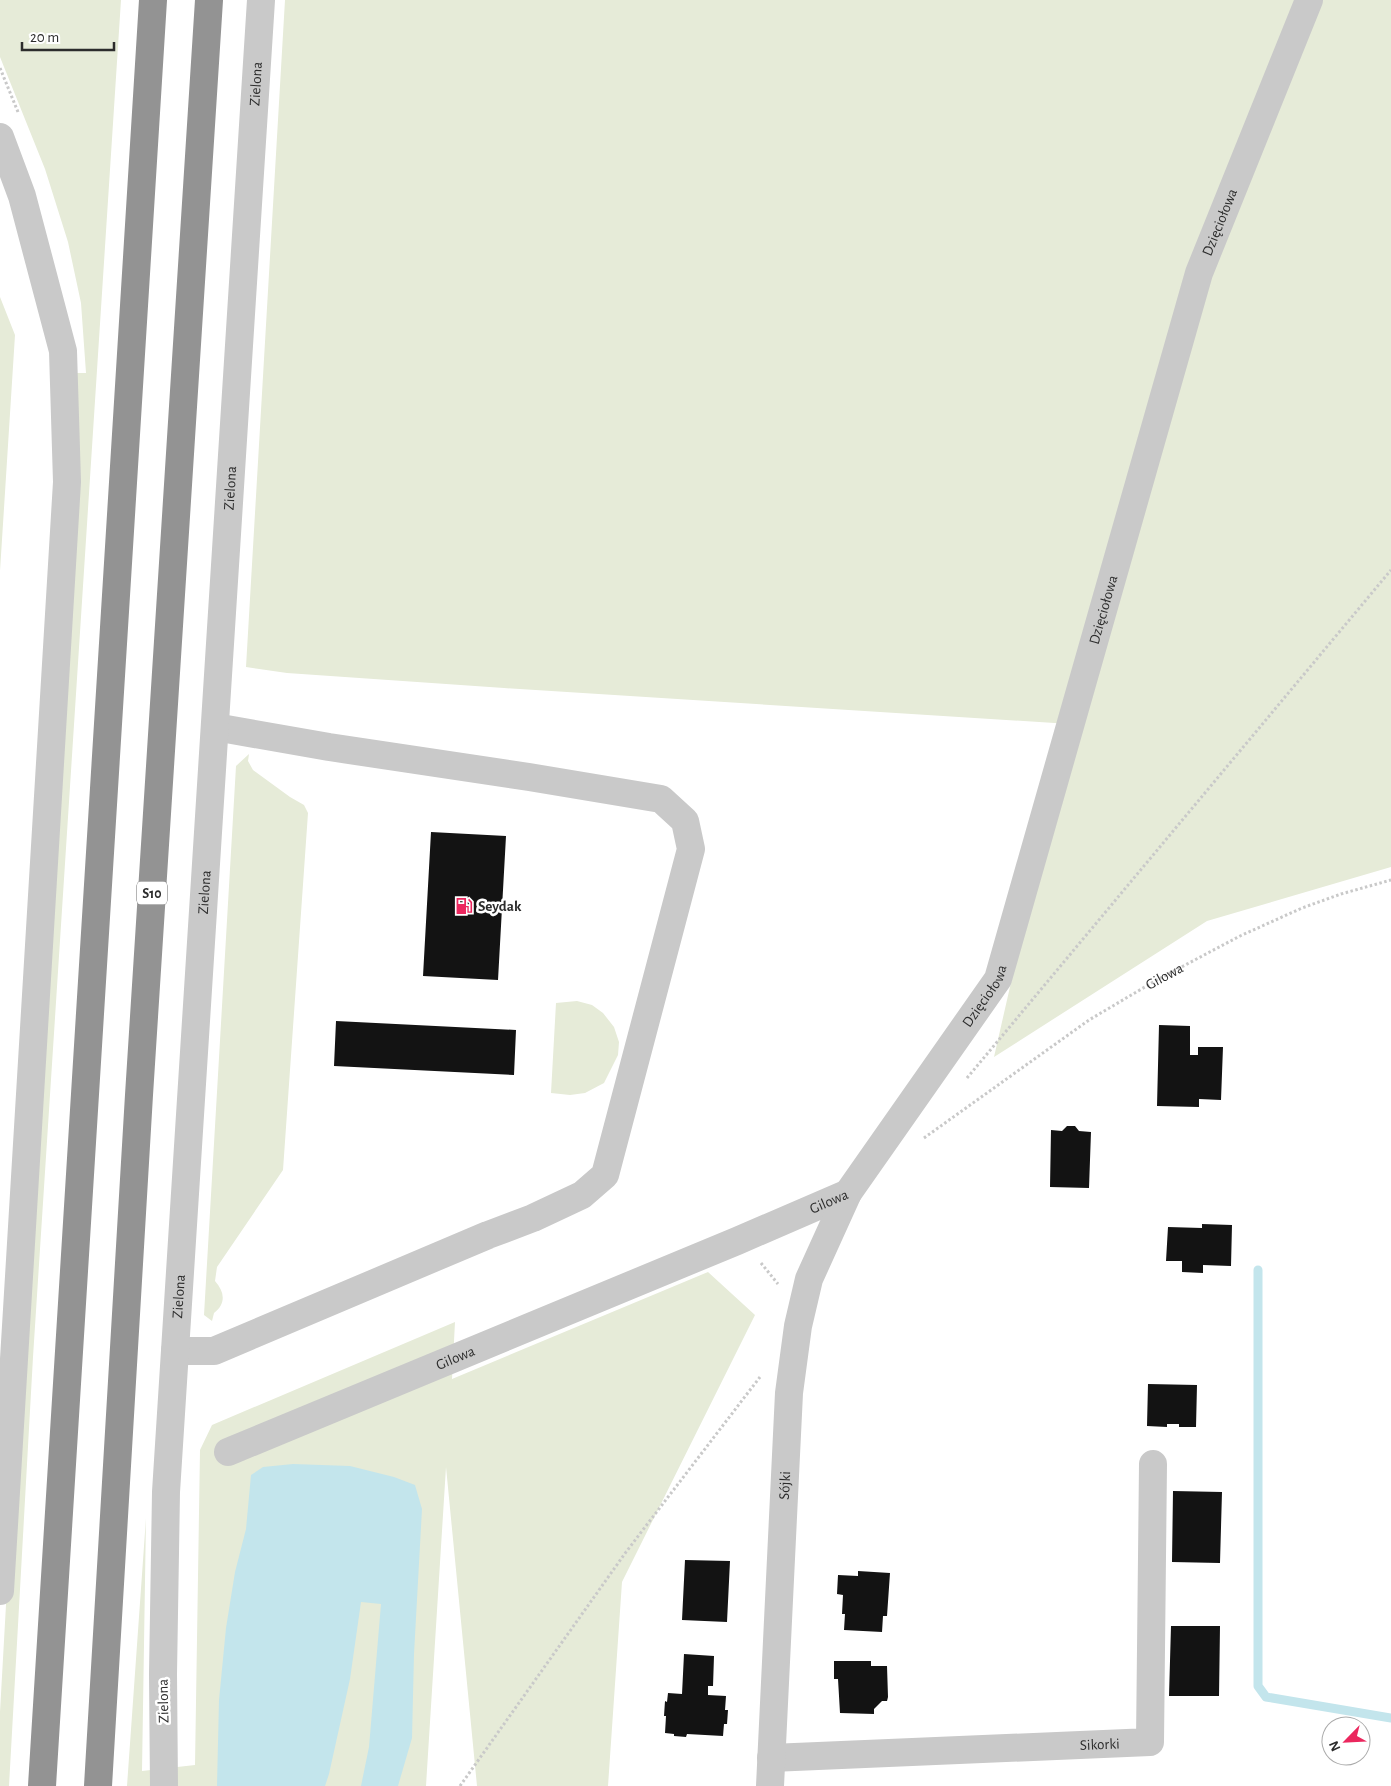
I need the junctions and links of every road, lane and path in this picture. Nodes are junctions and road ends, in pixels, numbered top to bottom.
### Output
1 (153, 0) edge
2 (209, 0) edge
3 (261, 0) edge
4 (1309, 0) edge
5 (0, 136) edge
6 (1391, 570) edge
7 (215, 726) junction
8 (1391, 880) edge
9 (965, 1082) dead end
10 (923, 1139) dead end
11 (848, 1193) junction
12 (737, 1241) junction
13 (10, 1268) edge
14 (798, 1326) junction
15 (175, 1351) junction
16 (763, 1373) dead end
17 (228, 1452) dead end
18 (1153, 1464) dead end
19 (1, 1574) edge
20 (771, 1758) junction
21 (42, 1786) edge
22 (98, 1786) edge
23 (164, 1786) edge
24 (460, 1786) edge
25 (770, 1786) edge

1 - 21 highway
2 - 22 highway, S10
3 - 7 street, Zielona
4 - 11 street, Dzięciołowa
5 - 13 street
6 - 9 path
7 - 15 street, Zielona
7 - 15 street
8 - 10 path, Gilowa
11 - 12 street, Gilowa
11 - 14 street, Sójki
12 - 14 path
12 - 17 street, Gilowa
13 - 19 street
14 - 20 street, Sójki
15 - 23 street, Zielona
16 - 24 path
18 - 20 street, Sikorki
20 - 25 street, Sójki

